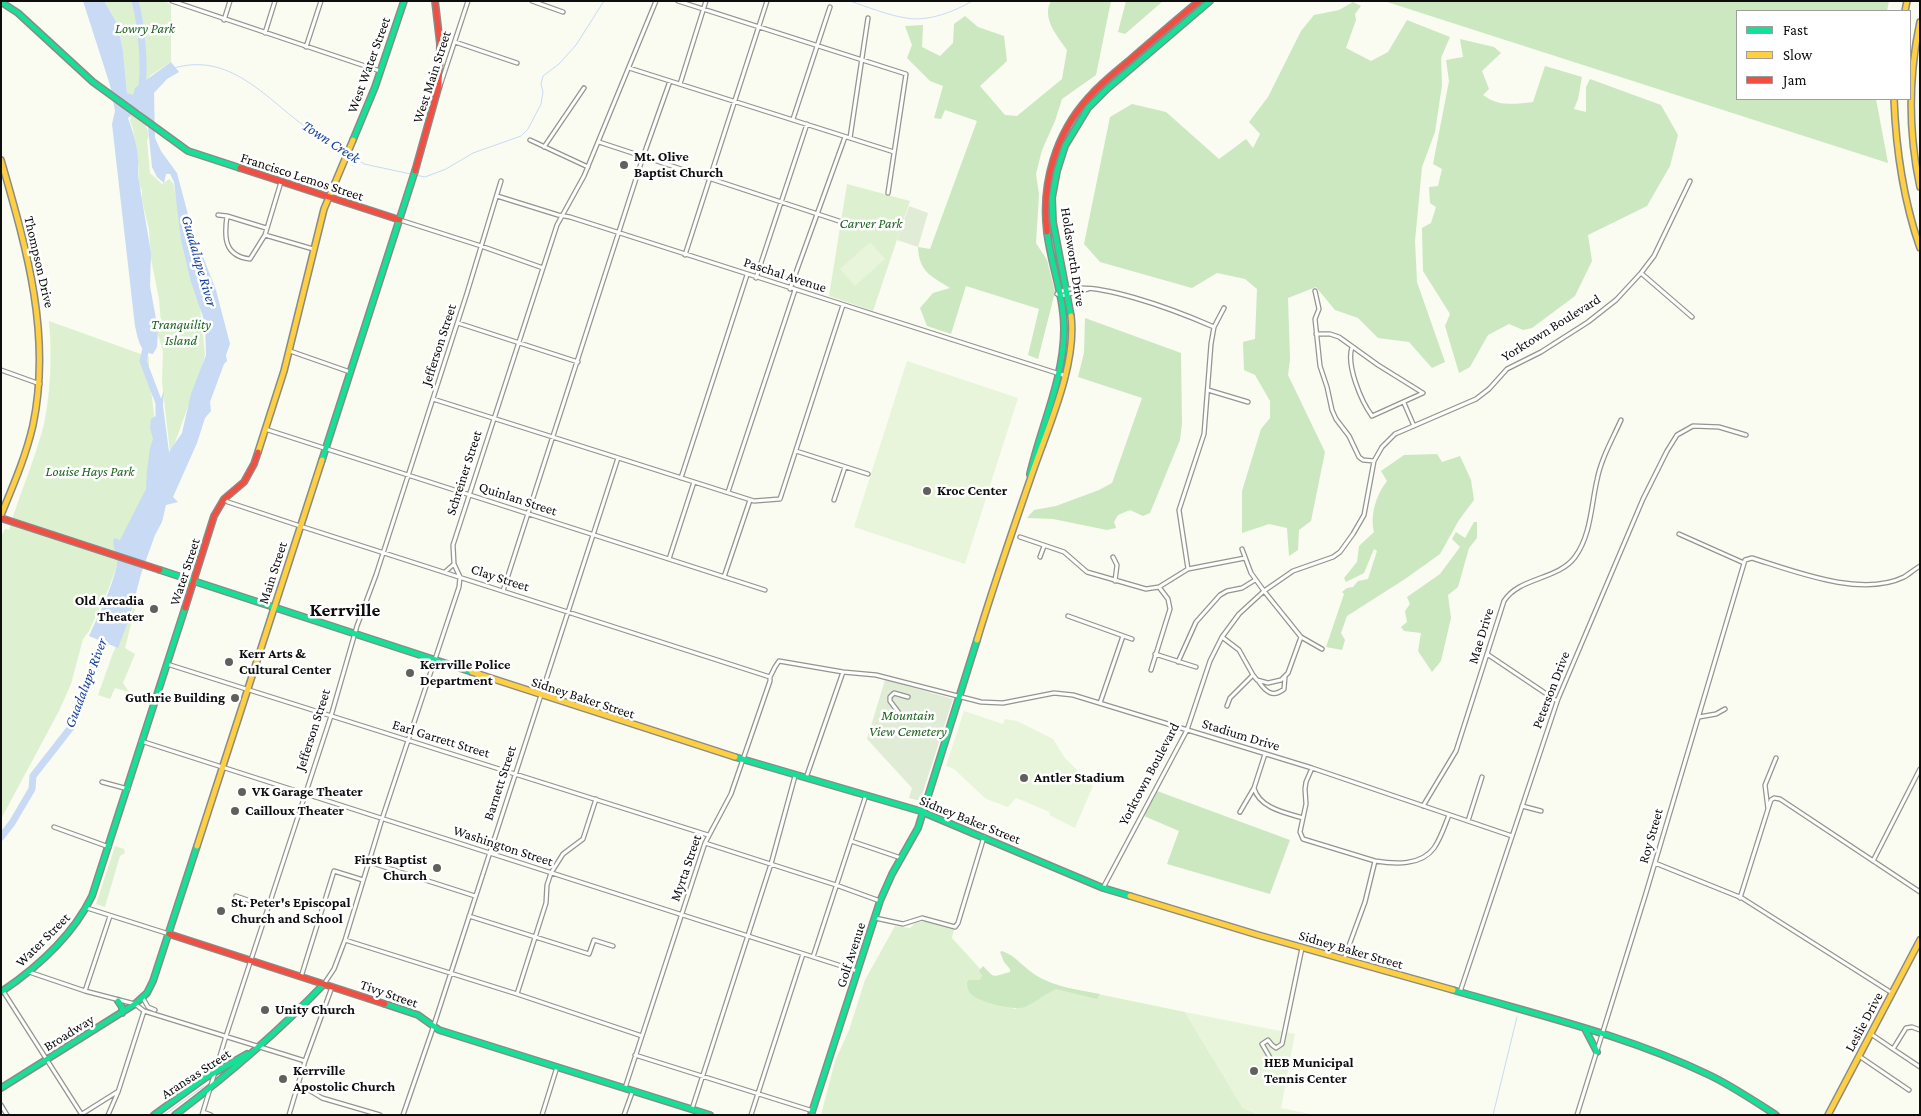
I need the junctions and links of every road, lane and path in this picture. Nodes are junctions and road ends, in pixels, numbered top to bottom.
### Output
1 (172, 1) edge
2 (230, 1) edge
3 (275, 1) edge
4 (321, 1) edge
5 (404, 1) edge
6 (435, 1) edge
7 (468, 1) edge
8 (532, 1) edge
9 (656, 1) edge
10 (678, 1) edge
11 (706, 1) edge
12 (767, 1) edge
13 (1198, 1) edge
14 (1210, 1) edge
15 (1, 2) edge
16 (830, 7) dead end
17 (704, 10) junction
18 (564, 12) dead end
19 (868, 18) dead end
20 (224, 20) junction
21 (1920, 22) edge
22 (759, 28) junction
23 (1165, 30) junction
24 (265, 33) junction
25 (1170, 35) junction
26 (455, 42) junction
27 (817, 46) junction
28 (306, 47) junction
29 (862, 60) junction
30 (517, 64) dead end
31 (629, 68) junction
32 (380, 71) junction
33 (1911, 74) edge
34 (670, 82) junction
35 (680, 84) junction
36 (584, 88) dead end
37 (438, 93) junction
38 (1894, 100) edge
39 (1910, 100) edge
40 (734, 102) junction
41 (793, 119) junction
42 (807, 124) junction
43 (354, 136) joint
44 (845, 137) junction
45 (850, 138) junction
46 (530, 140) dead end
47 (599, 142) junction
48 (544, 146) junction
49 (894, 152) junction
50 (643, 157) junction
51 (1, 160) edge
52 (419, 160) joint
53 (588, 167) junction
54 (3, 170) edge
55 (711, 178) junction
56 (1690, 181) dead end
57 (281, 182) junction
58 (501, 182) dead end
59 (1920, 187) edge
60 (888, 193) dead end
61 (497, 196) junction
62 (329, 198) junction
63 (781, 201) junction
64 (817, 213) junction
65 (218, 215) dead end
66 (561, 215) junction
67 (227, 216) junction
68 (400, 220) junction
69 (848, 224) dead end
70 (266, 228) junction
71 (620, 233) junction
72 (265, 235) junction
73 (481, 246) junction
74 (1920, 248) edge
75 (313, 249) junction
76 (685, 255) junction
77 (543, 268) junction
78 (1641, 274) junction
79 (747, 275) junction
80 (756, 278) junction
81 (792, 289) junction
82 (1315, 291) dead end
83 (1067, 292) junction
84 (1060, 294) junction
85 (843, 305) junction
86 (1224, 308) dead end
87 (1692, 317) dead end
88 (458, 323) junction
89 (1214, 326) junction
90 (1316, 334) junction
91 (518, 343) junction
92 (1352, 347) junction
93 (290, 351) junction
94 (578, 362) junction
95 (1, 370) edge
96 (350, 372) junction
97 (1060, 374) junction
98 (1066, 376) junction
99 (40, 384) junction
100 (1208, 390) junction
101 (433, 399) junction
102 (1248, 402) dead end
103 (1404, 403) junction
104 (494, 418) junction
105 (1621, 420) dead end
106 (1414, 426) junction
107 (265, 429) junction
108 (1746, 435) dead end
109 (554, 437) junction
110 (326, 448) junction
111 (796, 451) junction
112 (618, 458) junction
113 (1374, 461) junction
114 (845, 467) junction
115 (868, 474) dead end
116 (409, 475) junction
117 (681, 478) junction
118 (694, 482) junction
119 (1028, 482) junction
120 (728, 492) junction
121 (469, 495) junction
122 (224, 499) junction
123 (750, 500) junction
124 (834, 500) dead end
125 (529, 514) junction
126 (1, 516) edge
127 (300, 526) junction
128 (593, 534) junction
129 (1679, 534) dead end
130 (1020, 537) dead end
131 (1044, 546) junction
132 (1242, 549) dead end
133 (384, 552) junction
134 (1113, 557) dead end
135 (1040, 558) dead end
136 (1245, 558) junction
137 (669, 559) junction
138 (1744, 563) junction
139 (454, 564) junction
140 (1920, 566) edge
141 (1188, 569) junction
142 (445, 572) junction
143 (460, 577) junction
144 (724, 577) junction
145 (1255, 580) junction
146 (193, 581) junction
147 (1115, 581) junction
148 (1159, 587) junction
149 (764, 590) dead end
150 (503, 591) junction
151 (1264, 591) junction
152 (274, 608) junction
153 (568, 612) junction
154 (1068, 616) dead end
155 (355, 634) junction
156 (1123, 636) junction
157 (1222, 637) junction
158 (1301, 637) junction
159 (1132, 639) dead end
160 (1322, 649) dead end
161 (1155, 654) junction
162 (1487, 654) junction
163 (434, 661) junction
164 (780, 661) joint
165 (1178, 662) junction
166 (167, 664) junction
167 (1196, 667) dead end
168 (1150, 670) dead end
169 (843, 672) junction
170 (1253, 675) junction
171 (770, 677) junction
172 (1285, 677) junction
173 (1258, 680) junction
174 (247, 689) junction
175 (540, 696) junction
176 (960, 696) junction
177 (908, 697) dead end
178 (1557, 701) junction
179 (1100, 704) junction
180 (1226, 706) dead end
181 (1725, 709) dead end
182 (899, 713) dead end
183 (331, 716) junction
184 (1699, 717) junction
185 (1187, 730) junction
186 (409, 740) junction
187 (141, 741) junction
188 (1265, 754) junction
189 (1776, 758) dead end
190 (743, 760) junction
191 (222, 768) junction
192 (1312, 768) junction
193 (1920, 769) edge
194 (515, 774) junction
195 (795, 776) junction
196 (1482, 777) dead end
197 (806, 779) junction
198 (102, 782) dead end
199 (1254, 788) junction
200 (128, 789) junction
201 (304, 794) junction
202 (866, 795) junction
203 (596, 799) junction
204 (1423, 806) junction
205 (1522, 806) junction
206 (1768, 809) junction
207 (1541, 811) dead end
208 (923, 812) junction
209 (1240, 812) dead end
210 (1449, 815) junction
211 (1303, 818) junction
212 (382, 819) junction
213 (1468, 821) junction
214 (54, 827) dead end
215 (708, 835) junction
216 (1512, 836) junction
217 (984, 837) junction
218 (851, 841) junction
219 (705, 843) junction
220 (109, 847) junction
221 (489, 854) junction
222 (901, 858) junction
223 (1375, 861) junction
224 (1872, 861) junction
225 (369, 862) junction
226 (1655, 863) junction
227 (771, 864) junction
228 (551, 873) junction
229 (363, 880) junction
230 (836, 885) junction
231 (1103, 888) junction
232 (1920, 892) edge
233 (236, 896) dead end
234 (476, 896) junction
235 (1740, 898) junction
236 (880, 901) junction
237 (268, 907) junction
238 (87, 908) junction
239 (681, 915) junction
240 (110, 916) junction
241 (469, 916) junction
242 (875, 918) junction
243 (169, 934) junction
244 (747, 936) junction
245 (535, 937) junction
246 (345, 940) junction
247 (1920, 940) edge
248 (614, 946) dead end
249 (1302, 948) junction
250 (803, 954) junction
251 (813, 958) junction
252 (251, 960) junction
253 (1343, 960) junction
254 (858, 971) junction
255 (29, 972) junction
256 (450, 972) junction
257 (301, 976) junction
258 (324, 984) junction
259 (332, 987) junction
260 (2, 991) edge
261 (85, 991) junction
262 (1460, 992) junction
263 (147, 993) joint
264 (1892, 993) junction
265 (517, 994) junction
266 (143, 998) junction
267 (118, 1001) junction
268 (135, 1004) junction
269 (144, 1011) junction
270 (122, 1013) junction
271 (164, 1016) junction
272 (433, 1026) junction
273 (1585, 1029) junction
274 (1920, 1030) edge
275 (1870, 1034) junction
276 (1603, 1035) junction
277 (226, 1036) junction
278 (642, 1036) junction
279 (258, 1046) junction
280 (1893, 1049) junction
281 (250, 1052) junction
282 (1597, 1052) junction
283 (635, 1055) junction
284 (1859, 1056) junction
285 (47, 1060) junction
286 (305, 1061) junction
287 (1272, 1061) dead end
288 (558, 1067) junction
289 (1920, 1067) edge
290 (215, 1072) junction
291 (702, 1076) junction
292 (299, 1084) junction
293 (1, 1088) edge
294 (624, 1088) junction
295 (209, 1089) junction
296 (633, 1090) junction
297 (1910, 1090) dead end
298 (118, 1092) junction
299 (758, 1094) junction
300 (1, 1105) edge
301 (692, 1109) junction
302 (202, 1113) edge
303 (813, 1113) edge
304 (708, 1114) edge
305 (7, 1115) edge
306 (81, 1115) edge
307 (108, 1115) edge
308 (154, 1115) edge
309 (175, 1115) edge
310 (211, 1115) edge
311 (289, 1115) edge
312 (380, 1115) edge
313 (403, 1115) edge
314 (542, 1115) edge
315 (624, 1115) edge
316 (751, 1115) edge
317 (1577, 1115) edge
318 (1776, 1115) edge
319 (1828, 1115) edge

1 - 20 street
2 - 20 street
3 - 24 street
4 - 28 street
5 - 32 main road, West Water Street
6 - 37 main road
7 - 26 street, West Main Street
8 - 18 street
9 - 31 street, Schreiner Street
10 - 17 street
11 - 17 street
12 - 22 street
13 - 23 main road, Holdsworth Drive
14 - 25 main road, Holdsworth Drive
15 - 57 main road, Francisco Lemos Street
16 - 27 street
17 - 22 street
17 - 35 street
19 - 29 street
20 - 24 street
21 - 33 main road
22 - 27 street
22 - 40 street
23 - 25 main road
23 - 84 main road, Holdsworth Drive
24 - 28 street
25 - 83 main road, Holdsworth Drive
26 - 30 street
26 - 37 street, West Main Street
27 - 29 street
27 - 41 street
28 - 32 street
29 - 45 street
29 - 49 street
31 - 34 street
31 - 47 street, Schreiner Street
32 - 43 main road, West Water Street
34 - 35 street
34 - 50 street
35 - 40 street
36 - 48 street
37 - 52 main road, West Main Street
38 - 74 main road
39 - 59 main road
40 - 41 street
40 - 55 street
41 - 42 street
42 - 44 street
42 - 63 street
43 - 62 main road, Water Street
44 - 45 street
44 - 64 street
45 - 49 street
46 - 48 street
47 - 50 street
47 - 53 street, Schreiner Street
48 - 53 street
49 - 60 street
50 - 55 street
50 - 71 street
51 - 54 main road, Thompson Drive
52 - 68 main road, Main Street
53 - 66 street, Schreiner Street
54 - 99 main road, Thompson Drive
55 - 63 street
55 - 76 street
56 - 78 street, Yorktown Boulevard
57 - 62 main road, Francisco Lemos Street
57 - 70 street
58 - 61 street, Jefferson Street
61 - 66 street, Paschal Avenue
61 - 73 street, Jefferson Street
62 - 68 main road, Francisco Lemos Street
62 - 75 main road, Water Street
63 - 64 street
63 - 80 street
64 - 69 street
64 - 81 street
65 - 67 street
66 - 71 street, Paschal Avenue
66 - 77 street, Schreiner Street
67 - 70 street
67 - 72 street
68 - 73 street, Francisco Lemos Street
68 - 96 main road, Main Street
70 - 72 street
71 - 76 street, Paschal Avenue
71 - 94 street
72 - 75 street
73 - 77 street, Francisco Lemos Street
73 - 88 street, Jefferson Street
75 - 93 main road, Water Street
76 - 79 street, Paschal Avenue
77 - 91 street, Schreiner Street
78 - 87 street
78 - 106 street, Yorktown Boulevard
79 - 80 street, Paschal Avenue
79 - 117 street
80 - 81 street, Paschal Avenue
81 - 85 street, Paschal Avenue
81 - 120 street
82 - 90 street
83 - 84 street
83 - 89 street
83 - 98 main road, Holdsworth Drive
84 - 97 main road, Holdsworth Drive
85 - 97 street, Paschal Avenue
85 - 111 street
86 - 89 street
88 - 91 street
88 - 101 street, Jefferson Street
89 - 100 street
90 - 92 street
90 - 113 street
91 - 94 street
91 - 104 street, Schreiner Street
92 - 103 street
92 - 103 street
93 - 96 street
93 - 107 main road, Water Street
94 - 109 street
95 - 99 street
96 - 110 main road, Main Street
97 - 98 street, Paschal Avenue
97 - 119 main road, Holdsworth Drive
98 - 119 main road, Holdsworth Drive
99 - 126 main road, Thompson Drive
100 - 102 street
100 - 141 street
101 - 104 street
101 - 116 street, Jefferson Street
103 - 106 street
104 - 109 street
104 - 121 street, Schreiner Street
105 - 162 street, Mae Drive
106 - 113 street, Yorktown Boulevard
107 - 110 street, Quinlan Street
107 - 122 main road, Water Street
108 - 178 street, Peterson Drive
109 - 112 street
109 - 125 street
110 - 116 street, Quinlan Street
110 - 127 main road, Main Street
111 - 114 street
111 - 123 street
112 - 117 street
112 - 128 street, Barnett Street
113 - 151 street, Yorktown Boulevard
114 - 115 street
114 - 124 street
116 - 121 street, Quinlan Street
116 - 133 street, Jefferson Street
117 - 118 street
118 - 120 street
118 - 137 street
119 - 176 main road, Holdsworth Drive
120 - 123 street
121 - 125 street, Quinlan Street
121 - 139 street, Schreiner Street
122 - 127 street, Clay Street
122 - 146 main road, Water Street
123 - 144 street
125 - 128 street, Quinlan Street
125 - 150 street
126 - 146 main road, Sidney Baker Street
127 - 133 street, Clay Street
127 - 152 main road, Main Street
128 - 137 street, Quinlan Street
128 - 153 street, Barnett Street
129 - 138 street
130 - 131 street
131 - 135 street
131 - 147 street
132 - 136 street
133 - 142 street, Clay Street
133 - 155 street, Jefferson Street
134 - 147 street
136 - 141 street
136 - 145 street
137 - 144 street, Quinlan Street
138 - 140 street
138 - 184 street, Roy Street
139 - 142 street
139 - 143 street, Schreiner Street
141 - 148 street
142 - 143 street, Clay Street
143 - 150 street, Clay Street
143 - 163 street
144 - 149 street, Quinlan Street
145 - 151 street
145 - 165 street
146 - 152 main road, Sidney Baker Street
146 - 166 main road, Water Street
147 - 148 street
148 - 161 street
150 - 153 street, Clay Street
151 - 157 street, Yorktown Boulevard
151 - 158 street
152 - 155 main road, Sidney Baker Street
152 - 174 main road, Main Street
153 - 171 street, Clay Street
153 - 175 street, Barnett Street
154 - 156 street
155 - 163 main road, Sidney Baker Street
155 - 183 street, Jefferson Street
156 - 159 street
156 - 179 street
157 - 170 street
157 - 185 street, Yorktown Boulevard
158 - 160 street
158 - 172 street
161 - 165 street
161 - 168 street
162 - 178 street
162 - 204 street, Mae Drive
163 - 175 main road, Sidney Baker Street
163 - 186 street
164 - 169 street, Stadium Drive
164 - 171 street, Myrta Street
165 - 167 street
166 - 174 street, Earl Garrett Street
166 - 187 main road, Water Street
169 - 176 street, Stadium Drive
169 - 197 street
170 - 173 street
170 - 180 street
171 - 190 street, Myrta Street
172 - 173 street
172 - 173 street
174 - 183 street, Earl Garrett Street
174 - 191 main road, Main Street
175 - 190 main road, Sidney Baker Street
175 - 194 street, Barnett Street
176 - 179 street, Stadium Drive
176 - 208 main road, Holdsworth Drive
177 - 182 street
178 - 205 street, Peterson Drive
179 - 185 street, Stadium Drive
181 - 184 street
183 - 186 street, Earl Garrett Street
183 - 201 street, Jefferson Street
184 - 226 street, Roy Street
185 - 188 street, Stadium Drive
185 - 231 street, Yorktown Boulevard
186 - 194 street, Earl Garrett Street
186 - 212 street
187 - 191 street, Washington Street
187 - 200 main road, Water Street
188 - 192 street, Stadium Drive
188 - 199 street
189 - 206 street
190 - 195 main road, Sidney Baker Street
190 - 215 street, Myrta Street
191 - 201 street, Washington Street
191 - 243 main road, Main Street
192 - 204 street, Stadium Drive
192 - 211 street
193 - 224 street
194 - 203 street, Earl Garrett Street
194 - 221 street, Barnett Street
195 - 197 main road, Sidney Baker Street
195 - 227 street
196 - 213 street
197 - 202 main road, Sidney Baker Street
198 - 200 street
199 - 209 street
199 - 211 street
200 - 220 main road, Water Street
201 - 212 street, Washington Street
201 - 237 street, Jefferson Street
202 - 208 main road, Sidney Baker Street
202 - 218 street
203 - 215 street, Earl Garrett Street
203 - 228 street
204 - 210 street, Stadium Drive
205 - 207 street
205 - 216 street, Peterson Drive
206 - 224 street
206 - 235 street
208 - 217 main road, Sidney Baker Street
208 - 222 main road, Golf Avenue
210 - 213 street, Stadium Drive
210 - 223 street
211 - 223 street
212 - 221 street, Washington Street
212 - 225 street
213 - 216 street, Stadium Drive
214 - 220 street
215 - 219 street, Myrta Street
216 - 262 street, Peterson Drive
217 - 231 main road, Sidney Baker Street
217 - 242 street
218 - 222 street
218 - 230 street
219 - 227 street
219 - 239 street, Myrta Street
220 - 238 main road, Water Street
221 - 228 street, Washington Street
221 - 234 street, Barnett Street
222 - 236 main road, Golf Avenue
223 - 253 street
224 - 232 street
225 - 229 street
225 - 234 street
226 - 235 street
226 - 276 street, Roy Street
227 - 230 street
227 - 244 street
228 - 239 street, Washington Street
228 - 245 street
229 - 246 street
229 - 257 street
230 - 236 street
230 - 251 street
231 - 249 main road, Sidney Baker Street
233 - 237 street
234 - 241 street, Barnett Street
235 - 264 street
236 - 242 main road, Golf Avenue
237 - 252 street, Jefferson Street
238 - 240 street, Tivy Street
238 - 255 main road, Water Street
239 - 244 street, Washington Street
239 - 278 street, Myrta Street
240 - 243 street, Tivy Street
240 - 261 street
241 - 245 street
241 - 256 street, Barnett Street
242 - 254 main road, Golf Avenue
243 - 252 main road, Tivy Street
243 - 263 main road, Main Street
244 - 250 street, Washington Street
244 - 291 street
245 - 248 street
245 - 265 street
246 - 256 street
246 - 258 street
247 - 264 main road, Leslie Drive
249 - 253 main road, Sidney Baker Street
249 - 287 street
250 - 251 street, Washington Street
250 - 299 street
251 - 254 street, Washington Street
252 - 257 main road, Tivy Street
252 - 277 street, Jefferson Street
253 - 262 main road, Sidney Baker Street
254 - 303 main road, Golf Avenue
255 - 260 main road, Water Street
255 - 261 street
256 - 265 street
256 - 272 street, Barnett Street
257 - 258 main road, Tivy Street
258 - 259 main road, Tivy Street
258 - 279 main road, Aransas Street
259 - 272 main road, Tivy Street
259 - 286 street
260 - 285 street
261 - 267 street
262 - 273 main road, Sidney Baker Street
263 - 266 main road, Broadway
264 - 275 main road, Leslie Drive
265 - 278 street
266 - 268 main road, Broadway
266 - 271 street
267 - 268 street
267 - 270 main road
268 - 269 street
268 - 270 main road, Broadway
269 - 271 street
269 - 298 street
270 - 285 main road, Broadway
271 - 277 street
272 - 288 main road, Tivy Street
272 - 313 street, Barnett Street
273 - 276 main road, Sidney Baker Street
273 - 282 main road
274 - 280 street
275 - 280 street
275 - 284 main road, Leslie Drive
276 - 282 street, Roy Street
276 - 318 main road, Sidney Baker Street
277 - 279 street
277 - 290 street, Jefferson Street
278 - 283 street, Myrta Street
279 - 281 main road, Aransas Street
279 - 286 street
280 - 289 street
281 - 290 main road, Aransas Street
281 - 295 main road, Aransas Street
282 - 317 street, Roy Street
283 - 291 street
283 - 294 street, Myrta Street
284 - 297 street
284 - 319 main road, Leslie Drive
285 - 293 main road, Broadway
285 - 306 street
286 - 292 street
288 - 294 main road, Tivy Street
288 - 314 street
290 - 295 street, Jefferson Street
290 - 308 main road, Aransas Street
291 - 299 street
291 - 301 street
292 - 311 street
292 - 312 street
294 - 296 main road, Tivy Street
295 - 302 street, Jefferson Street
295 - 309 main road, Aransas Street
296 - 301 main road, Tivy Street
296 - 315 street
298 - 306 street
298 - 307 street
299 - 303 street
299 - 316 street
300 - 305 street
301 - 304 main road, Tivy Street
302 - 310 street

